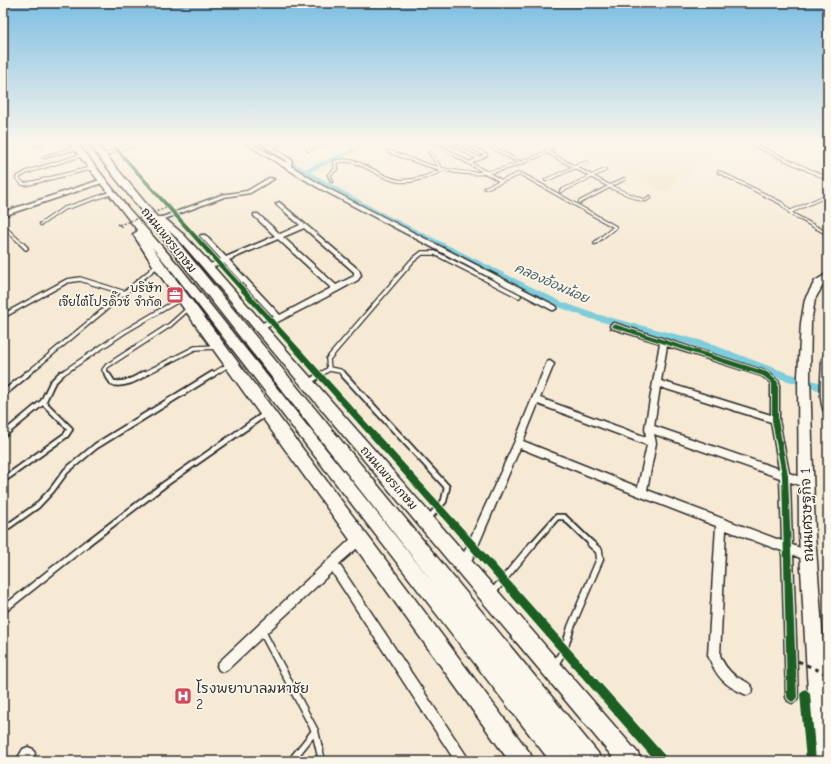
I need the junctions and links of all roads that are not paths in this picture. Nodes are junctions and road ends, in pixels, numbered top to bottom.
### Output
1 (18, 179) edge
2 (47, 179) edge
3 (101, 179) edge
4 (120, 179) edge
5 (270, 179) dead end
6 (309, 179) edge
7 (386, 179) edge
8 (419, 179) edge
9 (497, 179) edge
10 (507, 179) edge
11 (529, 179) edge
12 (549, 179) edge
13 (587, 179) edge
14 (597, 179) edge
15 (624, 179) dead end
16 (732, 179) edge
17 (546, 180) dead end
18 (103, 181) junction
19 (501, 181) junction
20 (610, 186) junction
21 (485, 188) dead end
22 (561, 191) dead end
23 (111, 193) junction
24 (828, 195) edge
25 (650, 197) dead end
26 (580, 202) dead end
27 (140, 203) junction
28 (279, 204) dead end
29 (124, 209) junction
30 (790, 212) junction
31 (3, 214) edge
32 (256, 215) dead end
33 (167, 216) junction
34 (41, 224) dead end
35 (3, 226) edge
36 (304, 226) junction
37 (828, 234) edge
38 (204, 236) dead end
39 (279, 236) junction
40 (595, 243) dead end
41 (26, 248) dead end
42 (226, 260) junction
43 (158, 265) junction
44 (208, 267) junction
45 (828, 276) edge
46 (336, 289) junction
47 (125, 293) junction
48 (519, 296) dead end
49 (186, 303) junction
50 (554, 308) dead end
51 (3, 316) edge
52 (279, 318) junction
53 (614, 326) dead end
54 (260, 328) junction
55 (664, 341) junction
56 (219, 347) junction
57 (828, 358) edge
58 (231, 363) junction
59 (550, 364) dead end
60 (329, 370) junction
61 (307, 383) junction
62 (656, 383) junction
63 (3, 394) edge
64 (535, 400) junction
65 (43, 402) junction
66 (828, 402) edge
67 (828, 406) edge
68 (267, 413) junction
69 (775, 420) junction
70 (648, 428) junction
71 (3, 436) edge
72 (518, 443) junction
73 (652, 443) junction
74 (785, 475) junction
75 (3, 480) edge
76 (806, 483) junction
77 (642, 493) junction
78 (426, 521) junction
79 (721, 522) junction
80 (3, 530) edge
81 (359, 539) junction
82 (787, 548) junction
83 (808, 556) junction
84 (333, 564) junction
85 (464, 565) junction
86 (434, 583) junction
87 (490, 595) junction
88 (3, 610) edge
89 (262, 631) junction
90 (223, 666) dead end
91 (552, 669) junction
92 (747, 689) dead end
93 (792, 697) dead end
94 (315, 731) junction
95 (291, 761) edge
96 (322, 761) edge
97 (463, 761) edge
98 (522, 761) edge
99 (563, 761) edge
100 (590, 761) edge
101 (630, 761) edge
102 (822, 761) edge

1 - 2 lane
3 - 18 main road, ถนนเพชรเกษม
4 - 27 main road, ถนนเพชรเกษม
5 - 33 street
6 - 50 street
7 - 8 lane
9 - 19 lane
10 - 19 lane
11 - 40 lane
12 - 17 lane
13 - 22 lane
14 - 20 lane
15 - 20 lane
16 - 30 lane
18 - 23 main road, ถนนเพชรเกษม
18 - 31 street
19 - 21 lane
20 - 25 lane
20 - 26 lane
23 - 29 main road, ถนนเพชรเกษม
23 - 34 lane
24 - 30 lane
27 - 33 main road, ถนนเพชรเกษม
27 - 86 main road, ถนนเพชรเกษม
28 - 36 street
29 - 43 main road, ถนนเพชรเกษม
29 - 86 main road, ถนนเพชรเกษม
30 - 37 lane
32 - 39 street
33 - 44 main road, ถนนเพชรเกษม
35 - 41 lane
36 - 39 street
36 - 46 street
38 - 42 street
39 - 42 street
39 - 46 street
42 - 44 street
42 - 52 street
43 - 47 lane
43 - 49 main road, ถนนเพชรเกษม
44 - 54 main road, ถนนเพชรเกษม
45 - 76 main road, ถนนเศรษฐกิจ 1
46 - 52 street
47 - 51 lane
47 - 63 lane
48 - 60 lane
49 - 56 main road, ถนนเพชรเกษม
49 - 56 lane
49 - 65 lane
52 - 54 street
53 - 55 street
54 - 61 main road, ถนนเพชรเกษม
55 - 62 street
55 - 69 street
56 - 58 main road, ถนนเพชรเกษม
57 - 66 main road
58 - 68 main road, ถนนเพชรเกษม
58 - 80 lane
59 - 64 street
60 - 61 lane
60 - 78 lane
61 - 78 main road, ถนนเพชรเกษม
62 - 69 street
62 - 70 street
64 - 72 street
64 - 73 street
65 - 71 lane
65 - 75 lane
66 - 67 main road
68 - 81 main road, ถนนเพชรเกษม
68 - 88 lane
69 - 74 street
70 - 73 street
70 - 74 street
72 - 77 street
72 - 85 street
73 - 77 street
74 - 76 street
74 - 82 street
76 - 83 main road, ถนนเศรษฐกิจ 1
77 - 79 street
78 - 85 main road, ถนนเพชรเกษม
79 - 82 street
79 - 92 street
81 - 84 street
81 - 98 main road, ถนนเพชรเกษม
82 - 83 street
82 - 93 street
83 - 102 main road, ถนนเศรษฐกิจ 1
84 - 89 street
84 - 97 street
85 - 87 main road, ถนนเพชรเกษม
86 - 99 main road, ถนนเพชรเกษม
86 - 100 main road, ถนนเพชรเกษม
87 - 91 main road, ถนนเพชรเกษม
87 - 91 lane
89 - 90 street
89 - 94 lane
91 - 101 main road, ถนนเพชรเกษม
94 - 95 lane
94 - 96 lane

